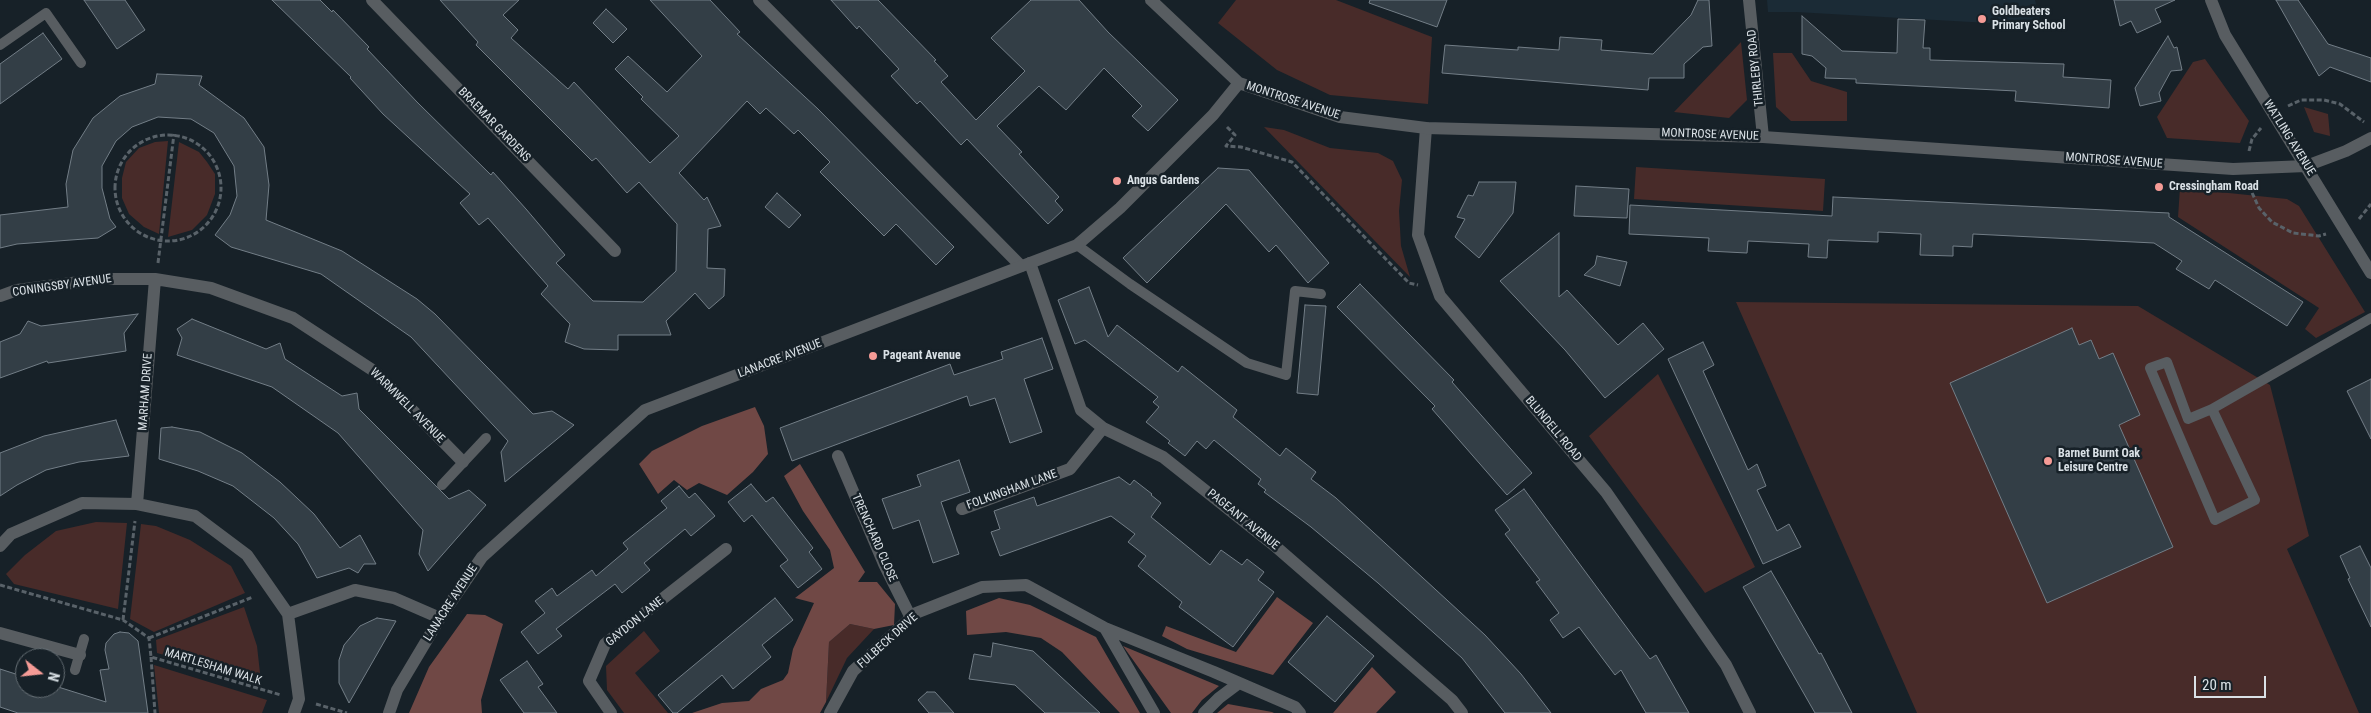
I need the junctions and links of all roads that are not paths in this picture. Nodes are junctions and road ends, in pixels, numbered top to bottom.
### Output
1 (372, 0) edge
2 (759, 0) edge
3 (1152, 0) edge
4 (1749, 0) edge
5 (2211, 0) edge
6 (0, 45) edge
7 (81, 63) dead end
8 (1239, 84) junction
9 (1426, 128) junction
10 (1763, 137) junction
11 (2371, 138) edge
12 (2306, 166) junction
13 (1077, 245) junction
14 (615, 251) dead end
15 (1026, 265) junction
16 (2371, 273) edge
17 (155, 279) junction
18 (1321, 294) dead end
19 (0, 296) edge
20 (2371, 318) edge
21 (2212, 409) junction
22 (1103, 428) junction
23 (486, 438) dead end
24 (838, 456) dead end
25 (463, 462) junction
26 (442, 485) dead end
27 (137, 504) junction
28 (962, 509) dead end
29 (0, 546) edge
30 (726, 549) dead end
31 (288, 614) junction
32 (440, 618) junction
33 (911, 618) junction
34 (1105, 628) junction
35 (0, 633) edge
36 (84, 639) dead end
37 (80, 655) junction
38 (75, 670) dead end
39 (1239, 683) junction
40 (294, 713) edge
41 (389, 713) edge
42 (611, 713) edge
43 (830, 713) edge
44 (1154, 713) edge
45 (1204, 713) edge
46 (1300, 713) edge
47 (1462, 713) edge
48 (1750, 713) edge

1 - 14 street, BRAEMAR GARDENS
2 - 15 street
3 - 8 street, MONTROSE AVENUE
4 - 10 street, THIRLEBY ROAD
5 - 12 street, WATLING AVENUE
6 - 7 lane
8 - 9 street, MONTROSE AVENUE
8 - 13 street, LANACRE AVENUE
9 - 10 street, MONTROSE AVENUE
9 - 48 street, BLUNDELL ROAD
10 - 12 street, MONTROSE AVENUE
11 - 12 street
12 - 16 street, WATLING AVENUE
13 - 15 street, LANACRE AVENUE
13 - 18 lane
15 - 22 street, PAGEANT AVENUE
15 - 32 street, LANACRE AVENUE
17 - 19 street, CONINGSBY AVENUE
17 - 25 street, WARMWELL AVENUE
17 - 27 street, MARHAM DRIVE
20 - 21 lane
21 - 21 lane
22 - 28 street, FOLKINGHAM LANE
22 - 47 street, PAGEANT AVENUE
23 - 25 lane
24 - 33 street, TRENCHARD CLOSE
25 - 26 lane
27 - 29 street
27 - 31 street
30 - 42 street, GAYDON LANE
31 - 32 street
31 - 40 street
32 - 41 street, LANACRE AVENUE
33 - 34 street, FULBECK DRIVE
33 - 43 street, FULBECK DRIVE
34 - 39 street, FULBECK DRIVE
34 - 44 street
35 - 37 street
36 - 37 lane
37 - 38 lane
39 - 45 street
39 - 46 street, FULBECK DRIVE

